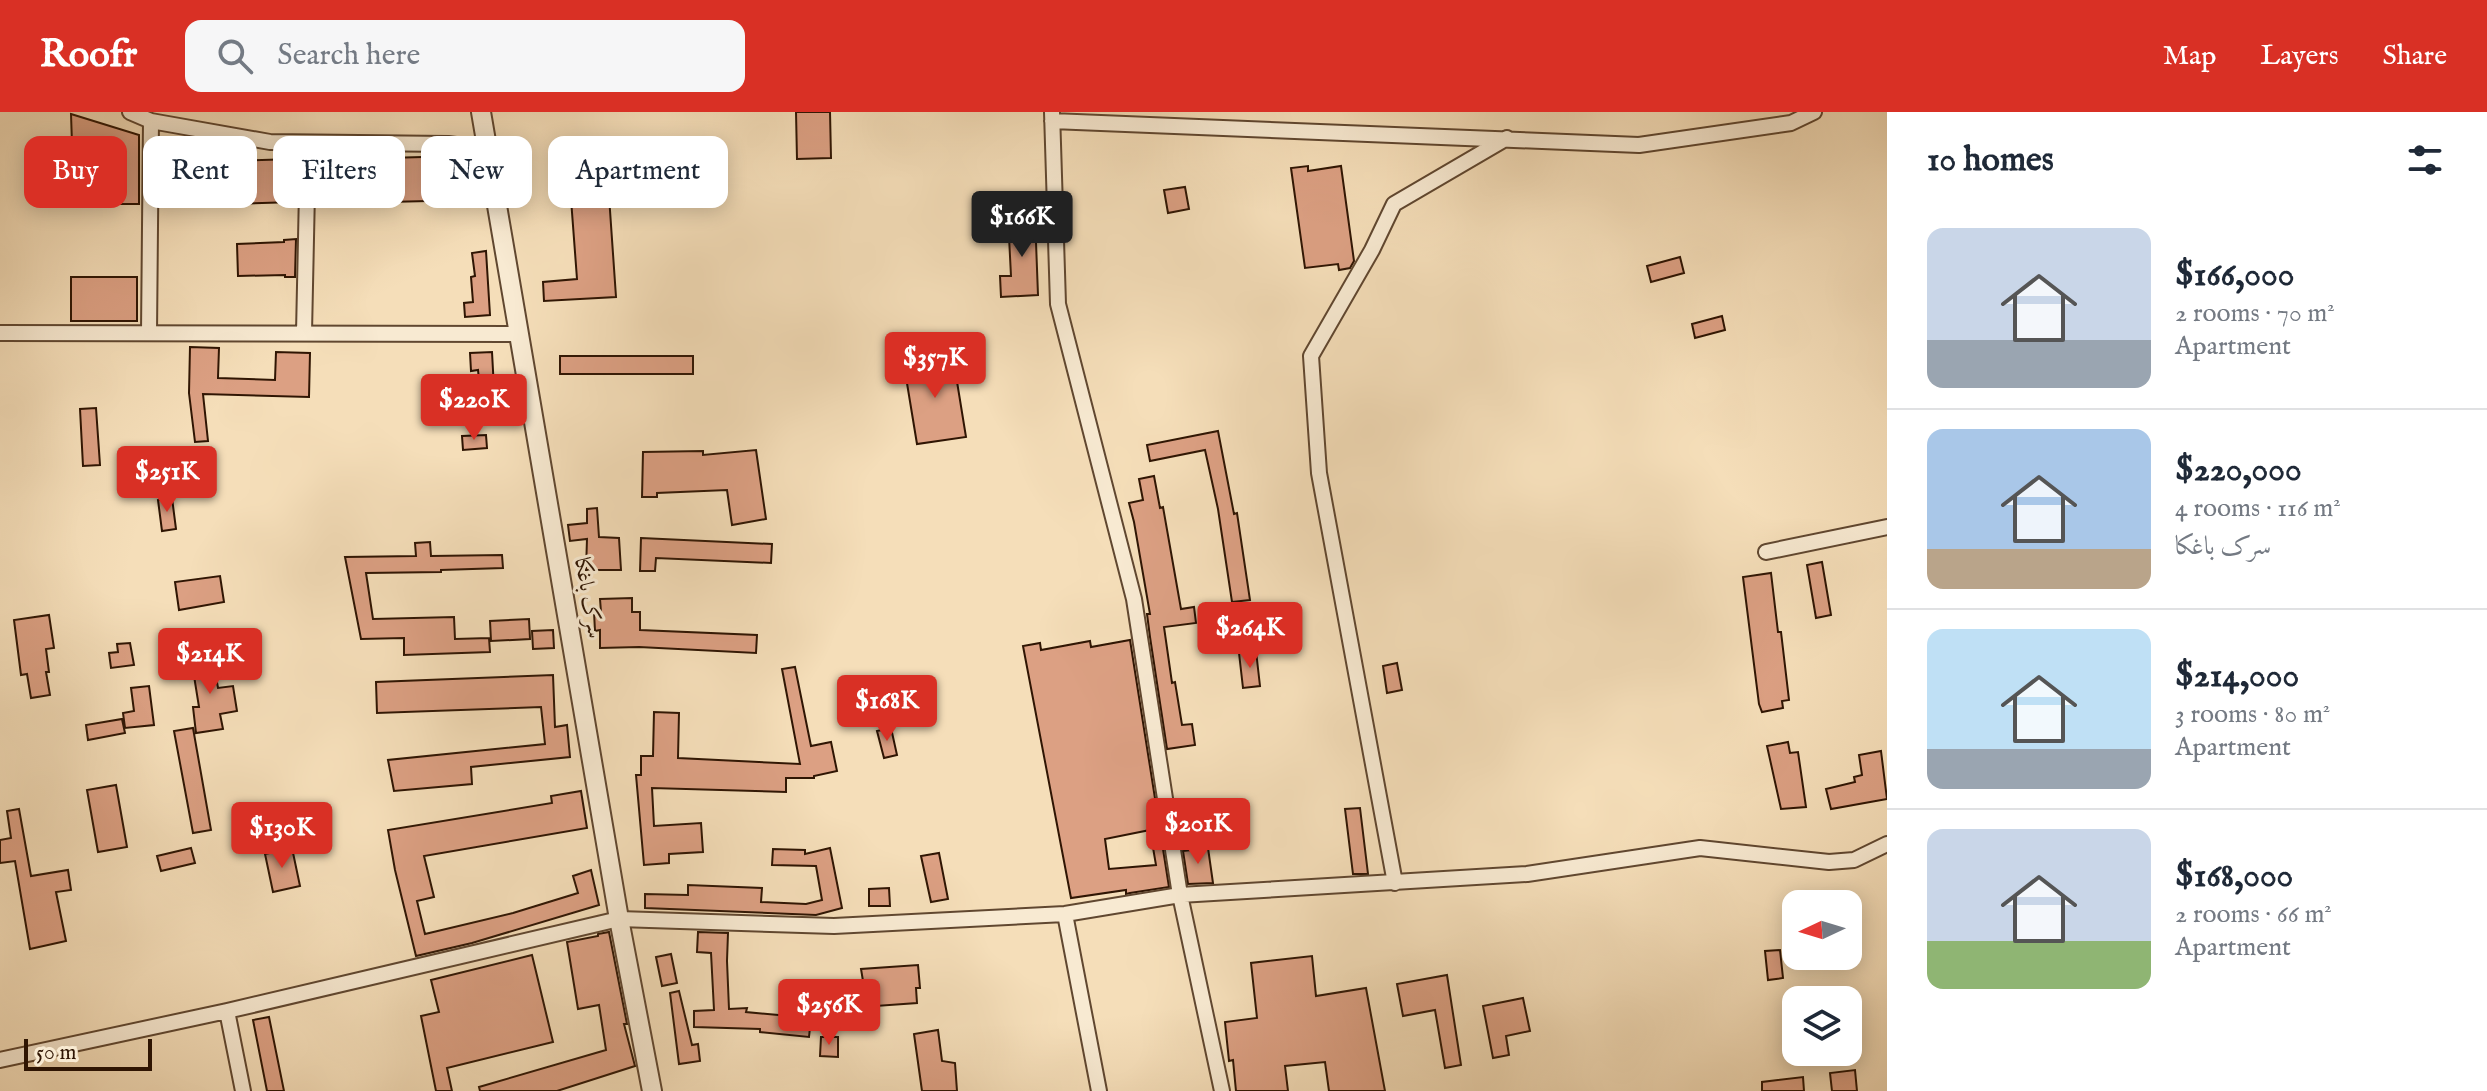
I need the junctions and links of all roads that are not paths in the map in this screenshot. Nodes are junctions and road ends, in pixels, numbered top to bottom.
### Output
1 (130, 112) edge
2 (481, 112) edge
3 (1814, 112) edge
4 (1052, 117) edge
5 (151, 121) junction
6 (485, 136) edge
7 (1507, 138) junction
8 (273, 142) edge
9 (307, 208) edge
10 (497, 208) edge
11 (0, 333) edge
12 (149, 333) junction
13 (304, 333) junction
14 (519, 334) junction
15 (1887, 527) edge
16 (1766, 552) dead end
17 (1887, 844) edge
18 (1395, 883) junction
19 (1180, 895) junction
20 (1065, 914) junction
21 (619, 919) junction
22 (227, 1011) junction
23 (0, 1060) edge
24 (243, 1091) edge
25 (652, 1091) edge
26 (1099, 1091) edge
27 (1222, 1091) edge

1 - 5 street
2 - 6 street, سرک باغکا
3 - 7 street
4 - 7 street
4 - 19 street
5 - 8 street
5 - 12 street
7 - 18 street
9 - 13 street
10 - 14 street, سرک باغکا
11 - 12 street
12 - 13 street
13 - 14 street
14 - 21 street, سرک باغکا
15 - 16 street
17 - 18 street
18 - 19 street
19 - 20 street
19 - 27 street
20 - 21 street
20 - 26 street
21 - 22 street
21 - 25 street, سرک باغکا
22 - 23 street
22 - 24 street

